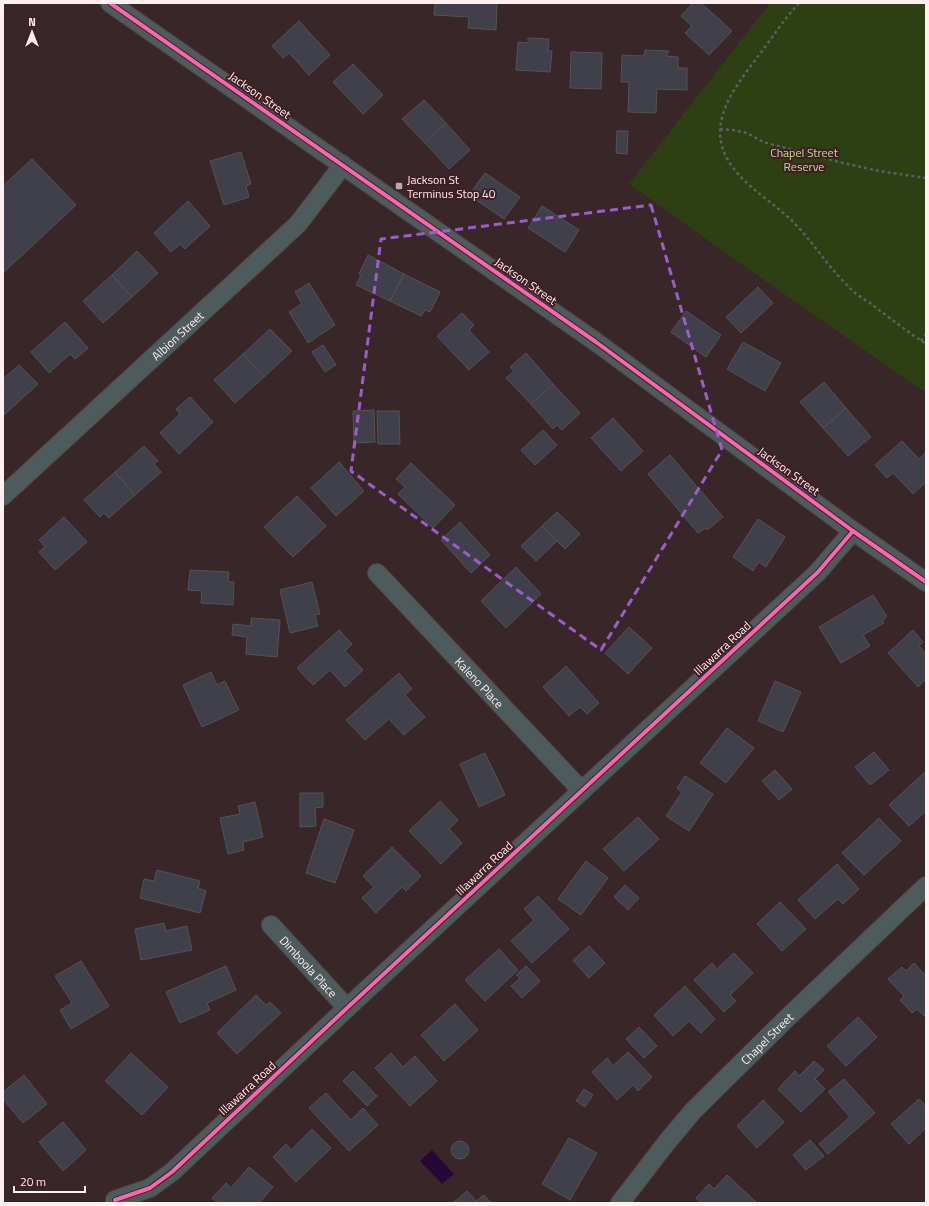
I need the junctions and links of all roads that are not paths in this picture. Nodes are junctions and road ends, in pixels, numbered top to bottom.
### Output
1 (110, 3) edge
2 (343, 165) junction
3 (3, 496) edge
4 (853, 531) junction
5 (377, 573) dead end
6 (926, 582) edge
7 (582, 791) junction
8 (926, 886) edge
9 (271, 925) dead end
10 (347, 1008) junction
11 (115, 1200) dead end
12 (620, 1203) edge

1 - 2 street, Jackson Street
2 - 3 street, Albion Street
2 - 4 street, Jackson Street
4 - 6 street, Jackson Street
4 - 7 street, Illawarra Road
5 - 7 street, Kaleno Place
7 - 10 street, Illawarra Road
8 - 12 street, Chapel Street
9 - 10 street, Dimboola Place
10 - 11 street, Illawarra Road

